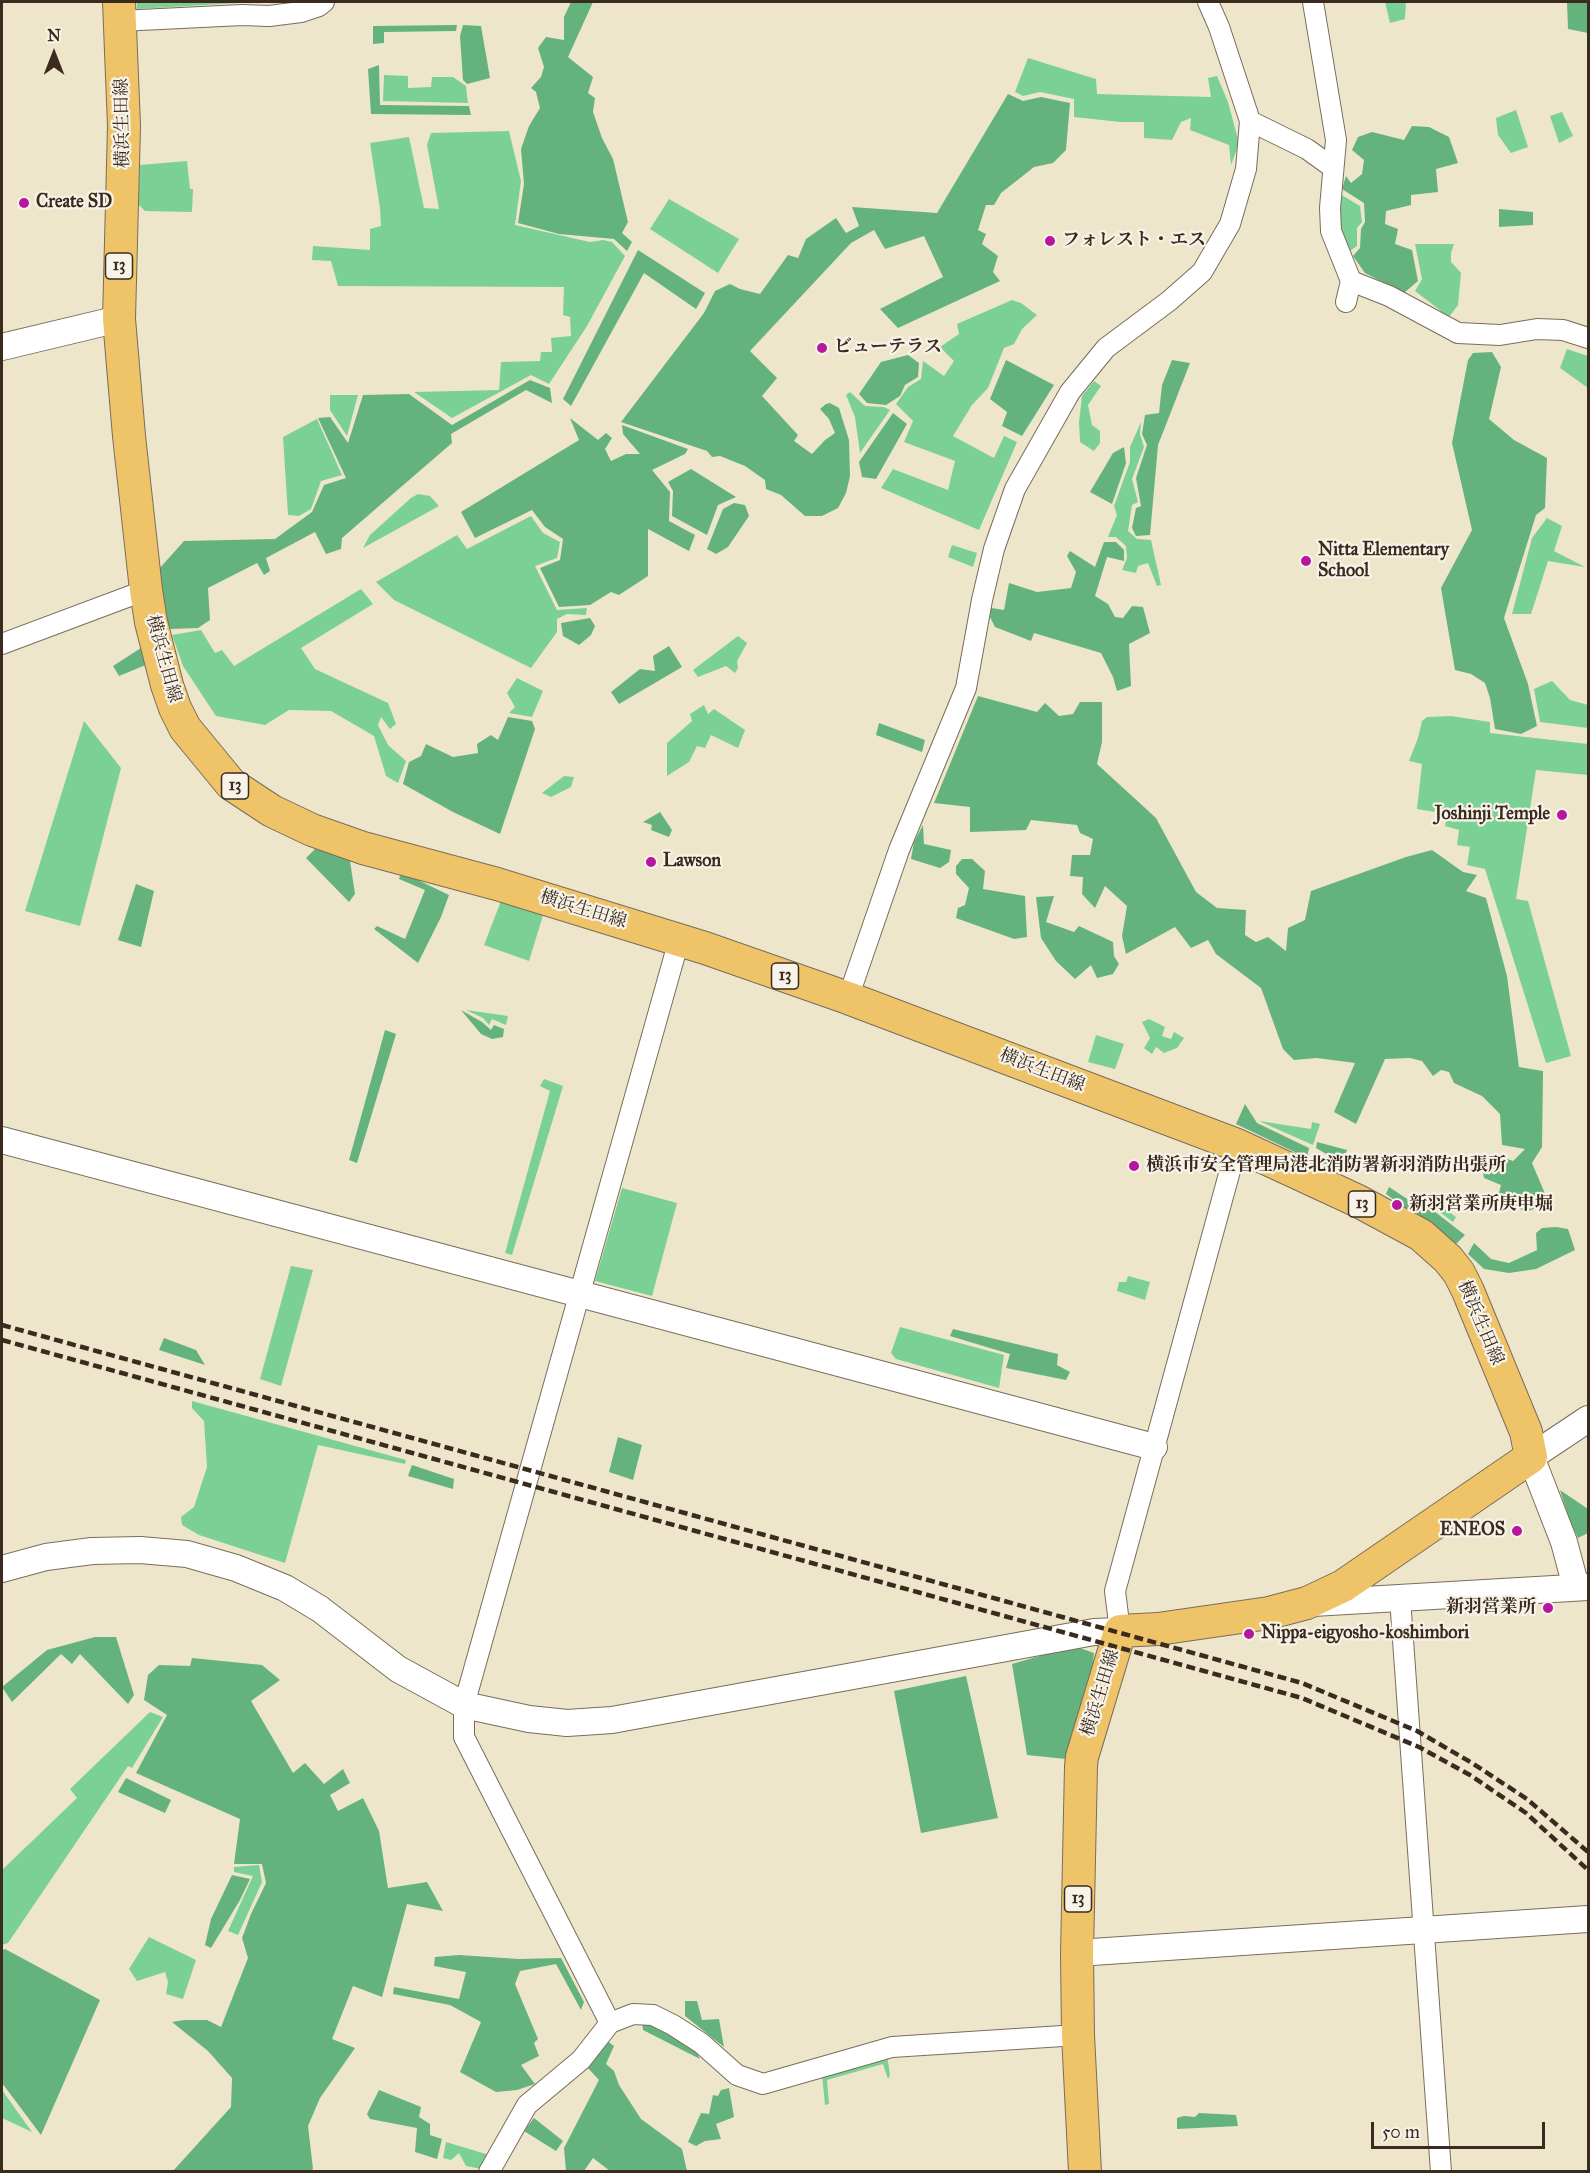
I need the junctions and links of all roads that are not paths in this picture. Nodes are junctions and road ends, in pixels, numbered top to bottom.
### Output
1 (324, 2) edge
2 (1208, 2) edge
3 (1313, 2) edge
4 (120, 11) edge
5 (1250, 121) junction
6 (1332, 166) junction
7 (1351, 281) junction
8 (1346, 302) dead end
9 (119, 319) junction
10 (1588, 338) edge
11 (2, 346) edge
12 (146, 590) junction
13 (2, 644) edge
14 (679, 939) junction
15 (848, 998) junction
16 (2, 1140) edge
17 (1237, 1145) junction
18 (580, 1294) junction
19 (1588, 1419) edge
20 (1154, 1447) junction
21 (1531, 1457) junction
22 (2, 1569) edge
23 (1582, 1587) edge
24 (1400, 1598) junction
25 (1307, 1603) junction
26 (1120, 1631) junction
27 (464, 1705) junction
28 (1588, 1919) edge
29 (1424, 1929) junction
30 (1077, 1953) junction
31 (610, 2023) junction
32 (1078, 2035) junction
33 (489, 2172) edge
34 (1085, 2172) edge
35 (1441, 2172) edge

1 - 4 street
2 - 5 street
3 - 6 street
4 - 9 main road, 横浜生田線 / 13
5 - 6 street
5 - 15 street
6 - 7 street
7 - 8 street
7 - 10 street
9 - 11 street
9 - 12 main road, 横浜生田線 / 13
12 - 13 street
12 - 14 main road, 横浜生田線 / 13
14 - 15 main road, 横浜生田線 / 13
14 - 18 street
15 - 17 main road, 横浜生田線 / 13
16 - 18 street
17 - 20 street
17 - 21 main road, 横浜生田線 / 13
18 - 20 street
18 - 27 street
19 - 21 street
20 - 26 street
21 - 23 street
21 - 25 main road, 横浜生田線
22 - 27 street
23 - 24 street
24 - 25 street
24 - 29 street
25 - 26 main road, 横浜生田線
26 - 27 street
26 - 30 main road, 横浜生田線 / 13
27 - 31 street
28 - 29 street
29 - 30 street
29 - 35 street
30 - 32 main road, 横浜生田線 / 13
31 - 32 street
31 - 33 street
32 - 34 main road, 横浜生田線 / 13

